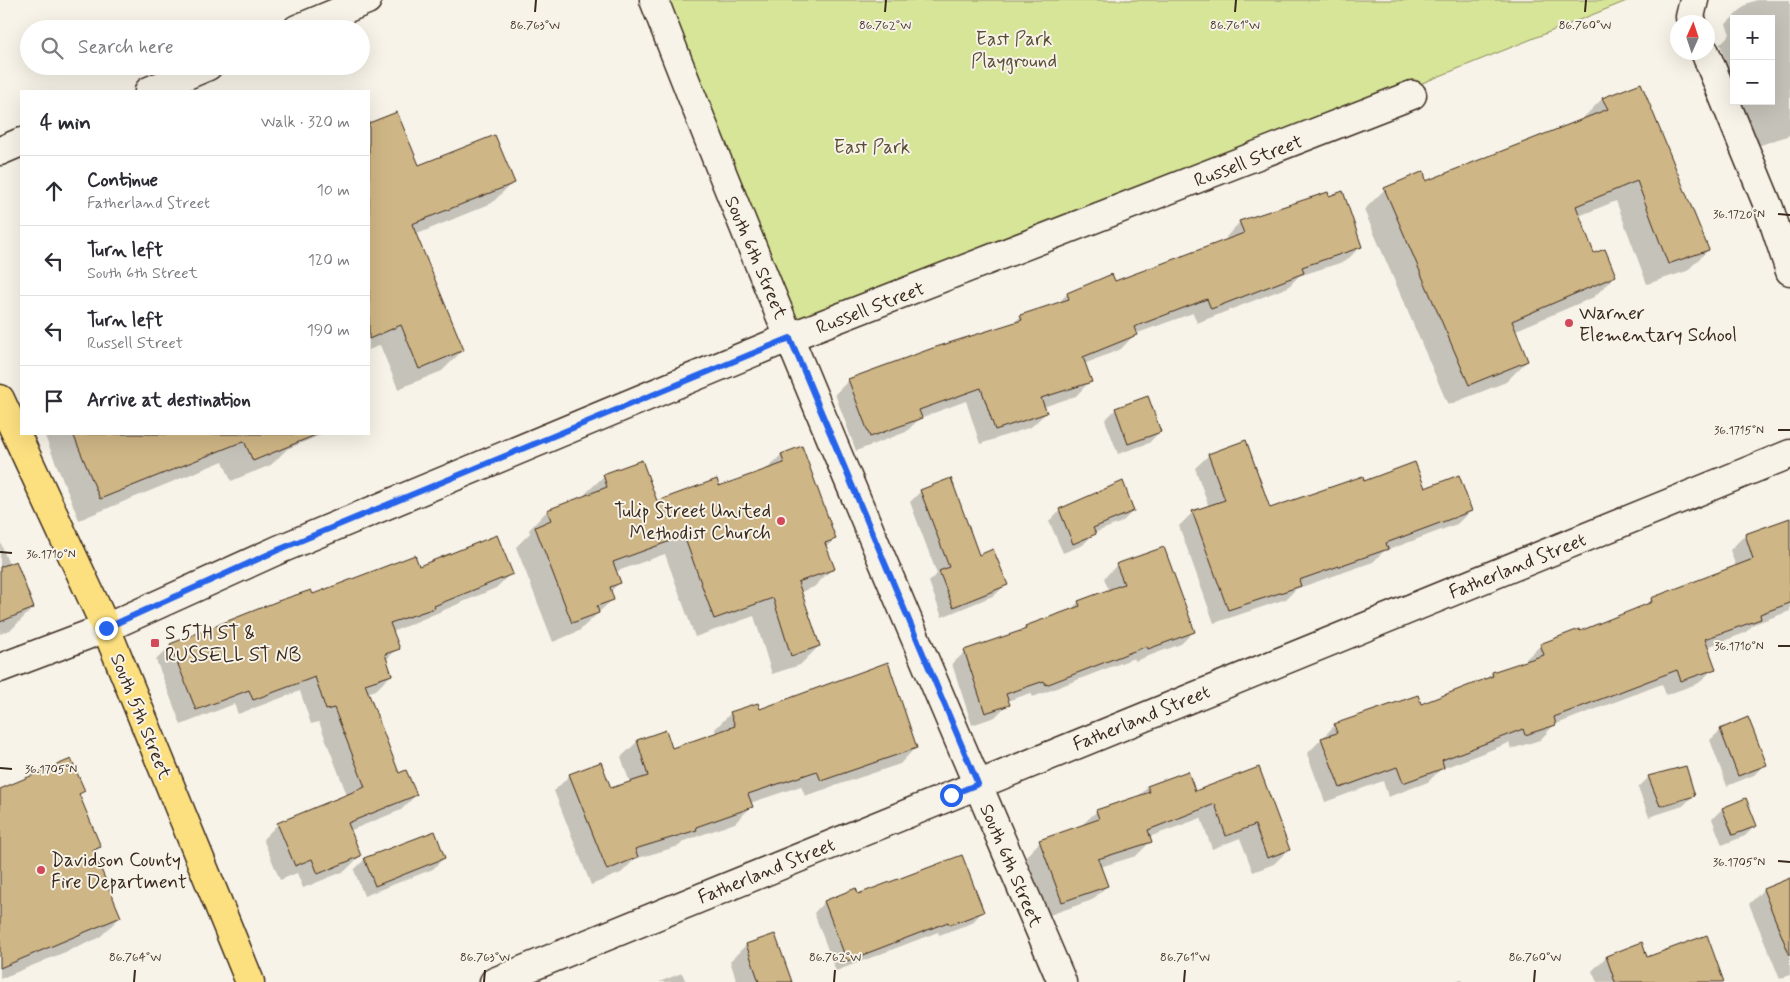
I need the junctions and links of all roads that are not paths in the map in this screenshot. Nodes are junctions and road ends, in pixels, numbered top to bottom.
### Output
1 (367, 0) edge
2 (654, 0) edge
3 (1694, 0) edge
4 (1690, 15) edge
5 (319, 20) edge
6 (1707, 60) edge
7 (187, 75) edge
8 (151, 90) edge
9 (1412, 95) dead end
10 (20, 142) edge
11 (0, 151) edge
12 (1790, 272) edge
13 (790, 338) junction
14 (0, 399) edge
15 (1790, 454) edge
16 (106, 628) junction
17 (0, 668) edge
18 (978, 784) junction
19 (250, 982) edge
20 (494, 982) edge
21 (1062, 982) edge

1 - 5 street
2 - 13 street, South 6th Street
3 - 4 street
6 - 12 street
7 - 8 street
9 - 13 street, Russell Street
10 - 11 street
13 - 16 street, Russell Street
13 - 18 street, South 6th Street
14 - 16 main road, South 5th Street
15 - 18 street, Fatherland Street
16 - 17 street, Russell Street
16 - 19 main road, South 5th Street
18 - 20 street, Fatherland Street
18 - 21 street, South 6th Street

